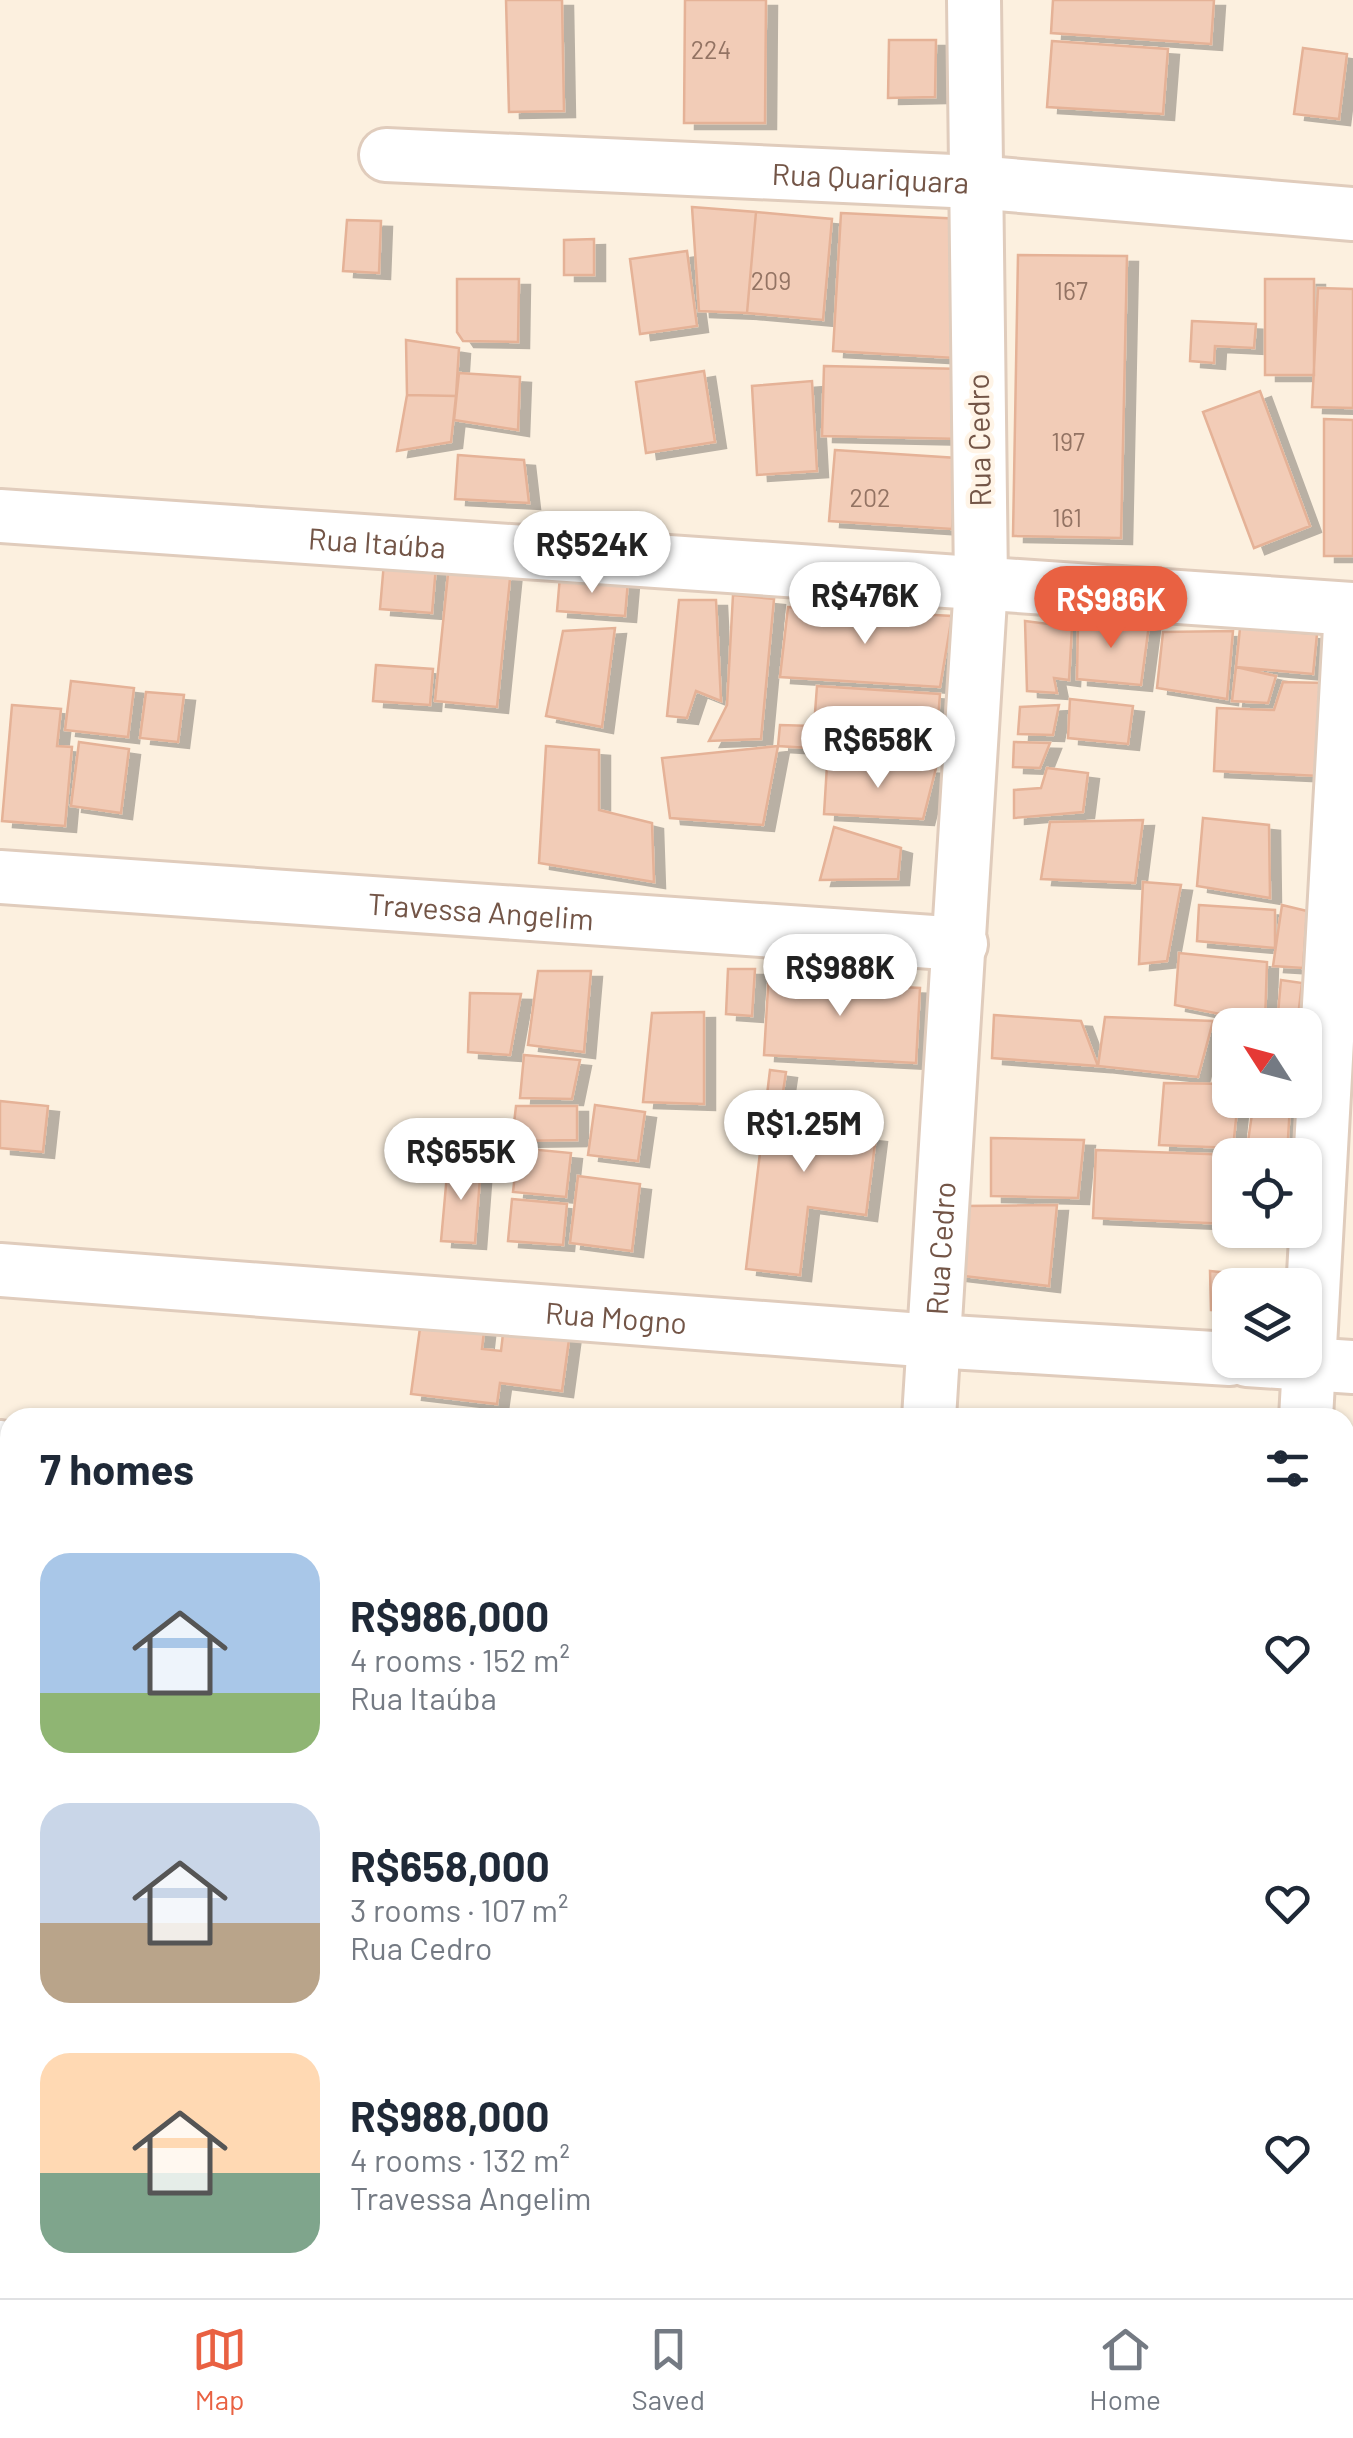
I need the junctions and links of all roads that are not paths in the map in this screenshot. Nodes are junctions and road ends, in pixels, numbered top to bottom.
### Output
1 (974, 0) edge
2 (386, 155) dead end
3 (974, 182) junction
4 (1353, 214) edge
5 (0, 516) edge
6 (980, 584) junction
7 (1352, 609) edge
8 (0, 877) edge
9 (961, 944) junction
10 (0, 1270) edge
11 (934, 1341) junction
12 (1212, 1358) edge
13 (1332, 1365) edge
14 (930, 1408) edge
15 (1311, 1408) edge

1 - 3 street, Rua Cedro
2 - 3 street, Rua Quariquara
3 - 4 street, Rua Quariquara
3 - 6 street, Rua Cedro
5 - 6 street, Rua Itaúba
6 - 7 street, Rua Itaúba
6 - 9 street, Rua Cedro
7 - 13 street
8 - 9 street, Travessa Angelim
9 - 11 street, Rua Cedro
10 - 11 street, Rua Mogno
11 - 12 street, Rua Mogno
11 - 14 street, Rua Cedro
13 - 15 street

